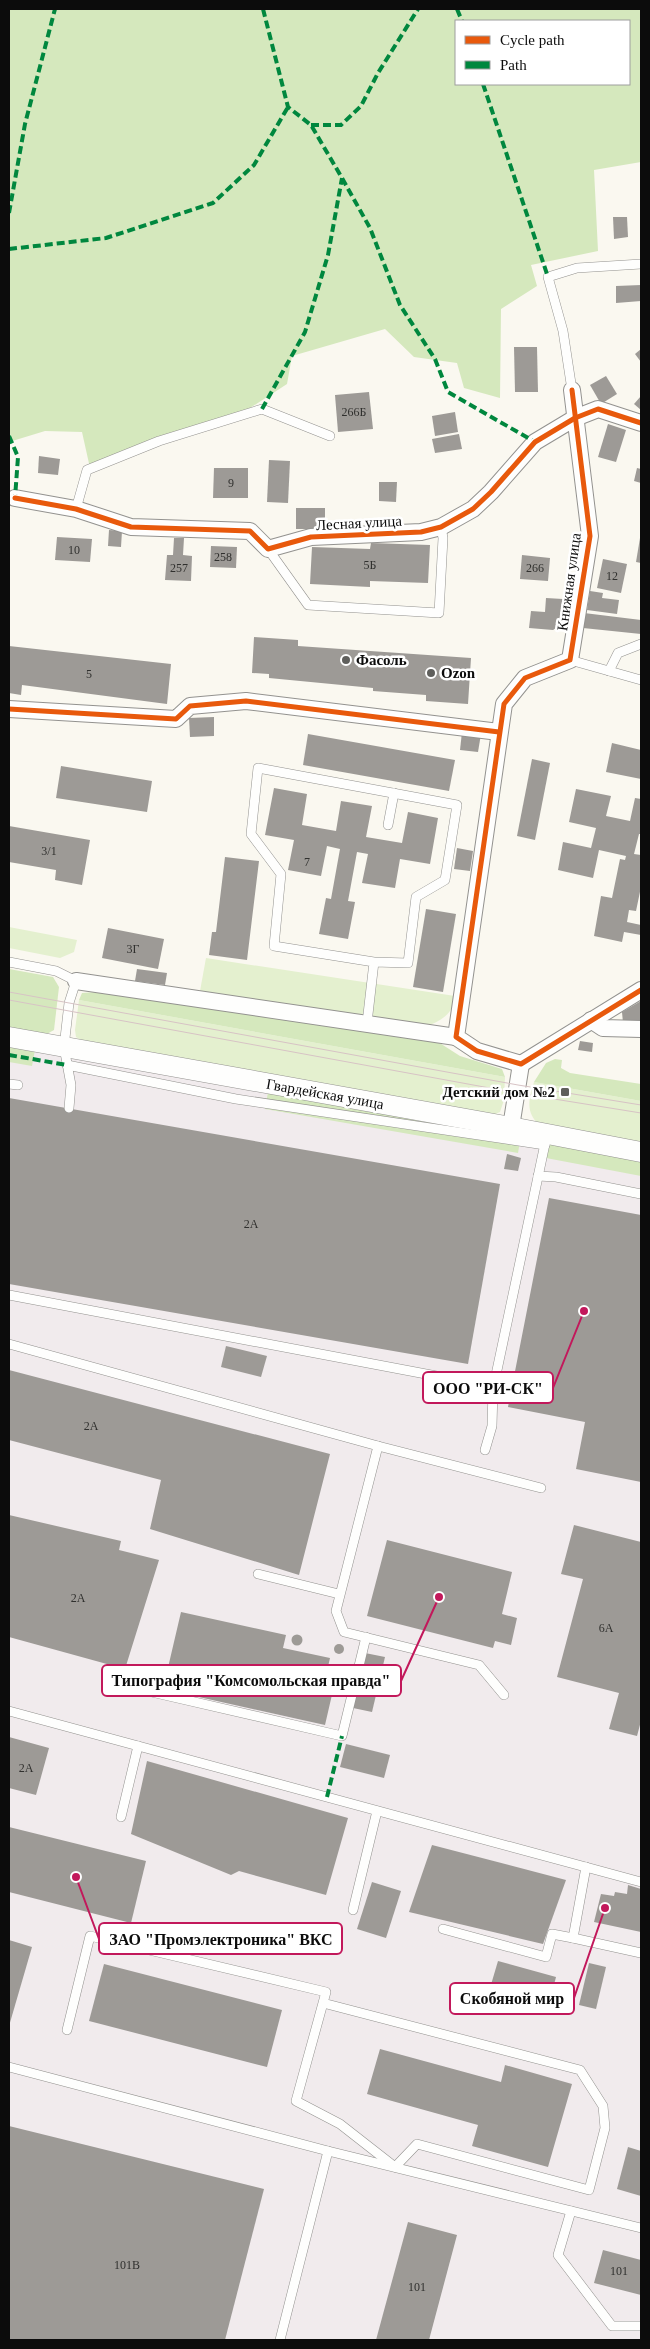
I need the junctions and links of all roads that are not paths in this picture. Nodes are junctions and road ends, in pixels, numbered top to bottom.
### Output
1 (641, 264) edge
2 (572, 390) joint
3 (574, 418) junction
4 (641, 424) edge
5 (330, 436) dead end
6 (12, 496) edge
7 (76, 509) junction
8 (441, 527) junction
9 (268, 549) junction
10 (641, 644) edge
11 (570, 660) junction
12 (609, 671) junction
13 (641, 680) edge
14 (9, 709) edge
15 (499, 732) junction
16 (394, 793) junction
17 (388, 826) dead end
18 (9, 962) edge
19 (374, 962) junction
20 (76, 981) junction
21 (641, 990) edge
22 (591, 1020) junction
23 (367, 1023) junction
24 (641, 1029) edge
25 (9, 1037) edge
26 (456, 1037) junction
27 (66, 1056) junction
28 (521, 1064) junction
29 (69, 1108) dead end
30 (511, 1127) junction
31 (546, 1139) junction
32 (641, 1152) edge
33 (538, 1176) junction
34 (641, 1194) edge
35 (9, 1295) edge
36 (9, 1344) edge
37 (493, 1389) junction
38 (378, 1446) junction
39 (485, 1450) dead end
40 (541, 1488) dead end
41 (258, 1574) dead end
42 (339, 1594) junction
43 (366, 1637) junction
44 (134, 1688) dead end
45 (504, 1695) dead end
46 (9, 1711) edge
47 (138, 1746) junction
48 (377, 1810) junction
49 (121, 1817) dead end
50 (586, 1867) junction
51 (641, 1882) edge
52 (353, 1910) dead end
53 (442, 1929) dead end
54 (573, 1938) junction
55 (641, 1953) edge
56 (323, 2003) junction
57 (67, 2030) dead end
58 (9, 2067) edge
59 (328, 2151) junction
60 (395, 2167) junction
61 (571, 2210) junction
62 (641, 2228) edge
63 (641, 2326) edge
64 (280, 2340) edge

1 - 2 lane
2 - 3 street, Книжная улица
3 - 4 street, Лесная улица
3 - 8 street, Лесная улица
3 - 11 street, Книжная улица
5 - 7 lane
6 - 7 street
7 - 9 street
8 - 9 street, Лесная улица
8 - 9 lane
10 - 12 lane
11 - 12 lane
11 - 15 street
12 - 13 lane
14 - 15 street
15 - 26 street
16 - 17 lane
16 - 19 lane
16 - 19 lane
18 - 20 lane
19 - 23 lane
20 - 23 street
20 - 27 lane
21 - 22 street
22 - 24 street
22 - 28 street
23 - 26 street
25 - 27 street, Гвардейская улица
26 - 28 street
27 - 29 lane
27 - 30 street, Гвардейская улица
27 - 31 lane
28 - 30 street
30 - 31 street, Гвардейская улица
31 - 32 street, Гвардейская улица
31 - 33 lane
33 - 34 lane
33 - 37 lane
35 - 37 lane
36 - 38 lane
37 - 39 lane
38 - 40 lane
38 - 42 lane
41 - 42 lane
42 - 43 lane
43 - 44 lane
43 - 45 lane
46 - 47 lane
47 - 48 lane
47 - 49 lane
48 - 50 lane
48 - 52 lane
50 - 51 lane
50 - 54 lane
53 - 54 lane
54 - 55 lane
56 - 57 lane
56 - 60 lane
56 - 60 lane
58 - 59 lane
59 - 60 lane
59 - 64 lane
60 - 61 lane
61 - 62 lane
61 - 63 lane

